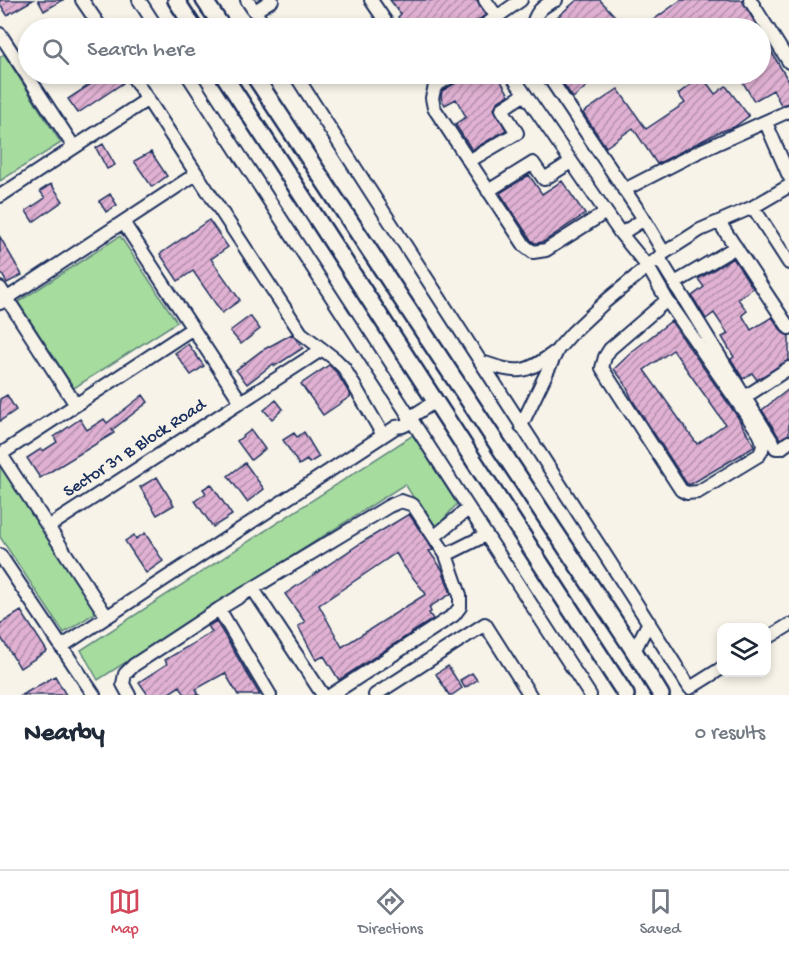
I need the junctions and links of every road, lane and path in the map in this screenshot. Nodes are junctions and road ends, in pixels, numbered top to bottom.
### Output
1 (82, 0) edge
2 (139, 0) edge
3 (176, 0) edge
4 (204, 0) edge
5 (247, 0) edge
6 (272, 0) edge
7 (371, 0) edge
8 (485, 0) edge
9 (521, 0) edge
10 (556, 0) edge
11 (750, 0) edge
12 (255, 11) junction
13 (497, 17) joint
14 (94, 18) edge
15 (151, 18) edge
16 (188, 18) edge
17 (216, 18) edge
18 (260, 18) edge
19 (383, 18) edge
20 (534, 18) edge
21 (761, 18) edge
22 (771, 33) edge
23 (2, 40) edge
24 (789, 62) edge
25 (18, 64) edge
26 (32, 84) edge
27 (138, 84) edge
28 (193, 84) edge
29 (230, 84) edge
30 (260, 84) edge
31 (301, 84) edge
32 (438, 84) edge
33 (518, 84) edge
34 (555, 84) edge
35 (525, 94) junction
36 (148, 99) junction
37 (789, 111) edge
38 (766, 123) junction
39 (74, 147) junction
40 (469, 161) junction
41 (571, 162) junction
42 (196, 174) junction
43 (789, 176) edge
44 (789, 186) edge
45 (624, 190) junction
46 (489, 191) junction
47 (0, 196) edge
48 (753, 207) junction
49 (606, 212) junction
50 (644, 219) junction
51 (123, 222) junction
52 (719, 222) junction
53 (621, 234) junction
54 (736, 247) junction
55 (662, 255) junction
56 (788, 258) edge
57 (648, 267) junction
58 (675, 283) junction
59 (2, 297) edge
60 (667, 300) junction
61 (193, 328) junction
62 (789, 328) edge
63 (558, 349) junction
64 (321, 350) junction
65 (482, 362) junction
66 (789, 368) edge
67 (745, 397) junction
68 (436, 401) junction
69 (241, 402) junction
70 (76, 405) junction
71 (409, 419) junction
72 (521, 426) junction
73 (383, 435) junction
74 (789, 442) edge
75 (0, 454) edge
76 (468, 509) junction
77 (48, 527) junction
78 (486, 535) junction
79 (434, 537) junction
80 (446, 555) junction
81 (2, 563) edge
82 (253, 589) junction
83 (219, 609) junction
84 (107, 617) junction
85 (649, 622) junction
86 (789, 625) edge
87 (771, 636) edge
88 (61, 646) junction
89 (634, 651) junction
90 (717, 672) edge
91 (692, 692) edge
92 (94, 695) edge
93 (129, 695) edge
94 (270, 695) edge
95 (323, 695) edge
96 (331, 695) edge
97 (375, 695) edge
98 (530, 695) edge
99 (590, 695) edge
100 (627, 695) edge
101 (661, 695) edge

1 - 14 street
2 - 15 street
3 - 16 street
4 - 17 street
5 - 12 street
6 - 12 street
7 - 19 street
8 - 13 street
9 - 13 street
10 - 20 street
11 - 21 street
12 - 18 street
22 - 24 street
23 - 25 street
26 - 39 street
27 - 36 street
28 - 71 street
29 - 68 street
30 - 89 street
31 - 65 street
32 - 40 street
33 - 35 street
34 - 45 street
35 - 40 street
35 - 41 street
36 - 39 street
36 - 42 street
37 - 38 street
38 - 43 street
38 - 45 street
39 - 47 street
40 - 46 street
41 - 46 street
41 - 49 street
42 - 51 street
42 - 64 street
44 - 48 street
45 - 50 street
46 - 49 street
48 - 52 street
48 - 56 street
49 - 53 street
50 - 53 street
50 - 55 street
51 - 59 street
51 - 61 street
52 - 54 street
52 - 55 street
53 - 57 street
54 - 58 street
54 - 62 street
55 - 57 street
55 - 58 street
57 - 60 street
57 - 63 street
58 - 67 street
59 - 70 street
60 - 60 street
61 - 69 street
61 - 70 street
63 - 65 street
63 - 72 street
64 - 69 street, Sector 31 B Block Road
64 - 73 street
65 - 72 street
66 - 67 street
67 - 74 street
68 - 71 street
68 - 100 street
69 - 77 street, Sector 31 B Block Road
70 - 75 street
71 - 73 street
71 - 76 street
72 - 85 street
73 - 84 street
75 - 77 street
76 - 78 street
76 - 79 street
77 - 84 street
78 - 80 street
78 - 99 street
79 - 80 street
79 - 82 street
80 - 96 street
81 - 88 street
82 - 83 street
82 - 95 street
83 - 93 street
83 - 94 street
84 - 88 street
85 - 89 street
85 - 91 street
86 - 87 street
88 - 92 street
89 - 101 street
90 - 91 street
97 - 98 street

